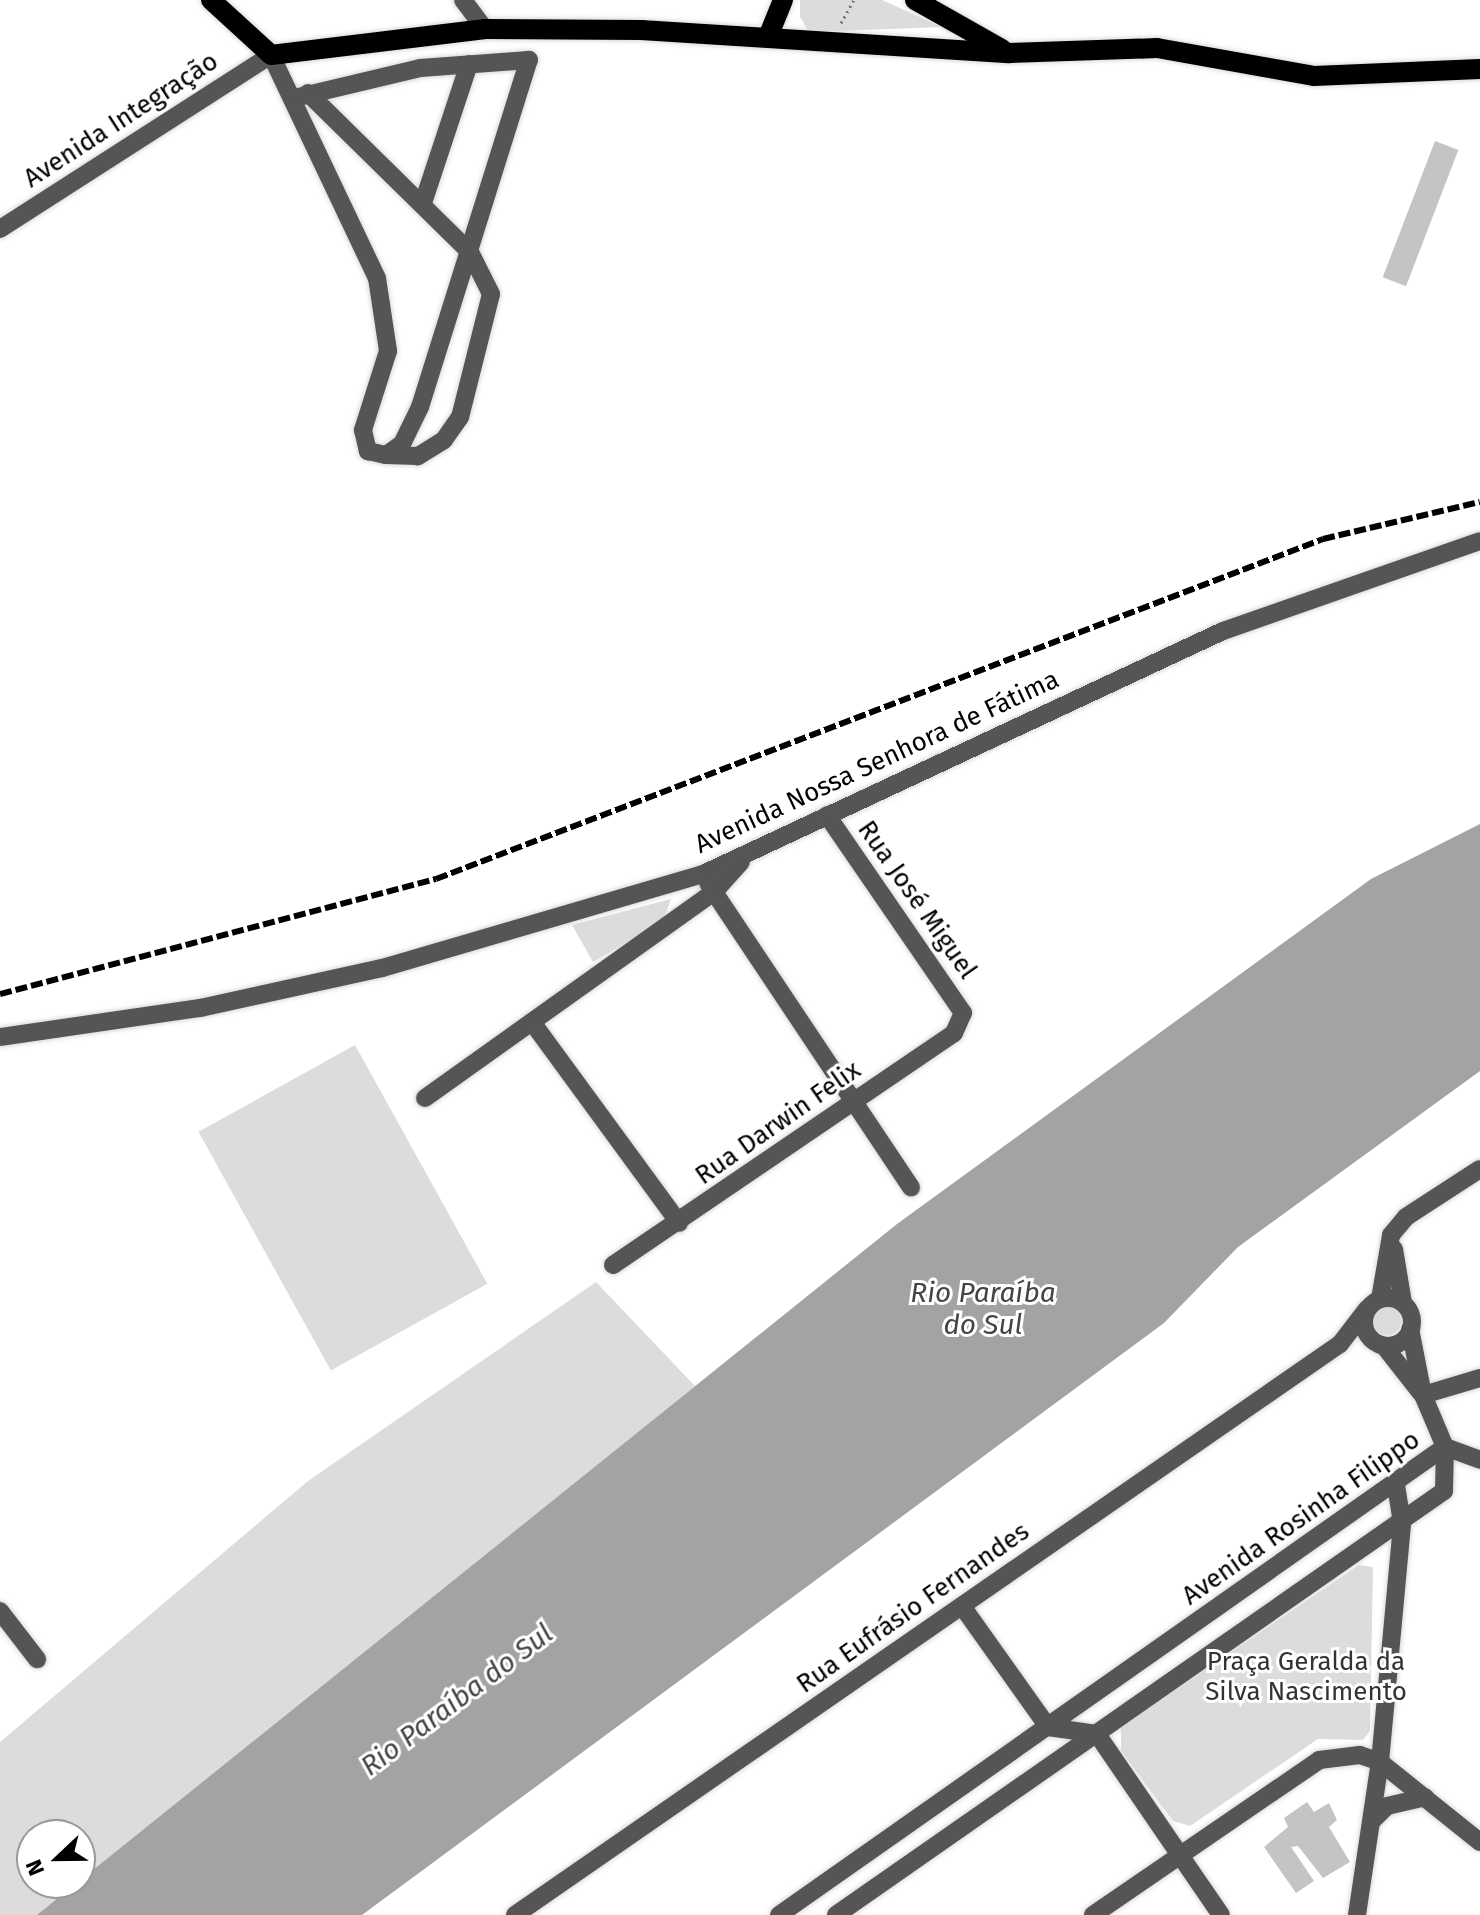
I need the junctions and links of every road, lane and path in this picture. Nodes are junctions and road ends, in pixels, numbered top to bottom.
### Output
1 (211, 0) edge
2 (463, 0) edge
3 (783, 0) edge
4 (854, 0) edge
5 (915, 0) edge
6 (494, 29) junction
7 (768, 37) junction
8 (831, 41) junction
9 (1009, 53) junction
10 (271, 55) junction
11 (500, 60) junction
12 (469, 64) junction
13 (1480, 69) edge
14 (301, 96) junction
15 (423, 203) junction
16 (0, 229) edge
17 (470, 252) junction
18 (386, 455) junction
19 (1480, 541) edge
20 (827, 815) junction
21 (745, 857) junction
22 (703, 874) junction
23 (714, 892) junction
24 (963, 1013) joint
25 (532, 1022) junction
26 (0, 1037) edge
27 (425, 1098) dead end
28 (851, 1104) junction
29 (1480, 1169) edge
30 (911, 1187) dead end
31 (679, 1223) junction
32 (1391, 1235) junction
33 (613, 1265) dead end
34 (1403, 1303) junction
35 (1374, 1304) junction
36 (1410, 1329) junction
37 (1377, 1342) junction
38 (1340, 1344) junction
39 (1480, 1378) edge
40 (1423, 1395) junction
41 (1445, 1447) junction
42 (1480, 1460) edge
43 (1396, 1485) junction
44 (1402, 1523) junction
45 (962, 1606) junction
46 (0, 1611) edge
47 (37, 1659) dead end
48 (1048, 1727) junction
49 (1097, 1734) junction
50 (1380, 1762) junction
51 (1425, 1797) junction
52 (1372, 1821) junction
53 (1480, 1842) edge
54 (1180, 1855) junction
55 (1358, 1908) edge
56 (515, 1915) edge
57 (779, 1915) edge
58 (836, 1915) edge
59 (1093, 1915) edge
60 (1221, 1915) edge
61 (1340, 1915) edge

1 - 10 main road
2 - 6 street
3 - 7 main road
4 - 8 path
5 - 9 main road
6 - 7 main road
6 - 10 main road
6 - 11 street
7 - 8 main road
8 - 9 main road
9 - 13 main road
10 - 14 street
10 - 16 street, Avenida Integração
11 - 12 street
11 - 17 street
12 - 14 street
12 - 15 street
14 - 15 street
14 - 18 street
15 - 17 street
17 - 18 street
17 - 18 street
19 - 20 street, Avenida Nossa Senhora de Fátima
20 - 21 street, Avenida Nossa Senhora de Fátima
20 - 24 street, Rua José Miguel
21 - 22 street, Avenida Nossa Senhora de Fátima
21 - 23 street
22 - 23 street
22 - 26 street, Avenida Nossa Senhora de Fátima
23 - 25 street
23 - 28 street
24 - 28 street, Rua Darwin Felix
25 - 27 street
25 - 31 street
28 - 30 street
28 - 31 street, Rua Darwin Felix
29 - 32 street
31 - 33 street, Rua Darwin Felix
32 - 34 street
32 - 35 street
34 - 35 street
34 - 36 street
35 - 37 street
35 - 38 street
36 - 37 street
36 - 40 street
37 - 38 street
37 - 40 street
38 - 45 street, Rua Eufrásio Fernandes
39 - 40 street
40 - 41 street
41 - 42 street
41 - 43 street, Avenida Rosinha Filippo
41 - 44 street, Avenida Rosinha Filippo
43 - 44 street
43 - 48 street, Avenida Rosinha Filippo
44 - 49 street, Avenida Rosinha Filippo
44 - 50 street
45 - 48 street
45 - 56 street, Rua Eufrásio Fernandes
46 - 47 street
48 - 49 street
48 - 57 street, Avenida Rosinha Filippo
49 - 54 street
49 - 58 street, Avenida Rosinha Filippo
50 - 51 street
50 - 52 street
50 - 54 street
51 - 52 street
51 - 53 street
52 - 55 street
54 - 59 street
54 - 60 street
55 - 61 street

